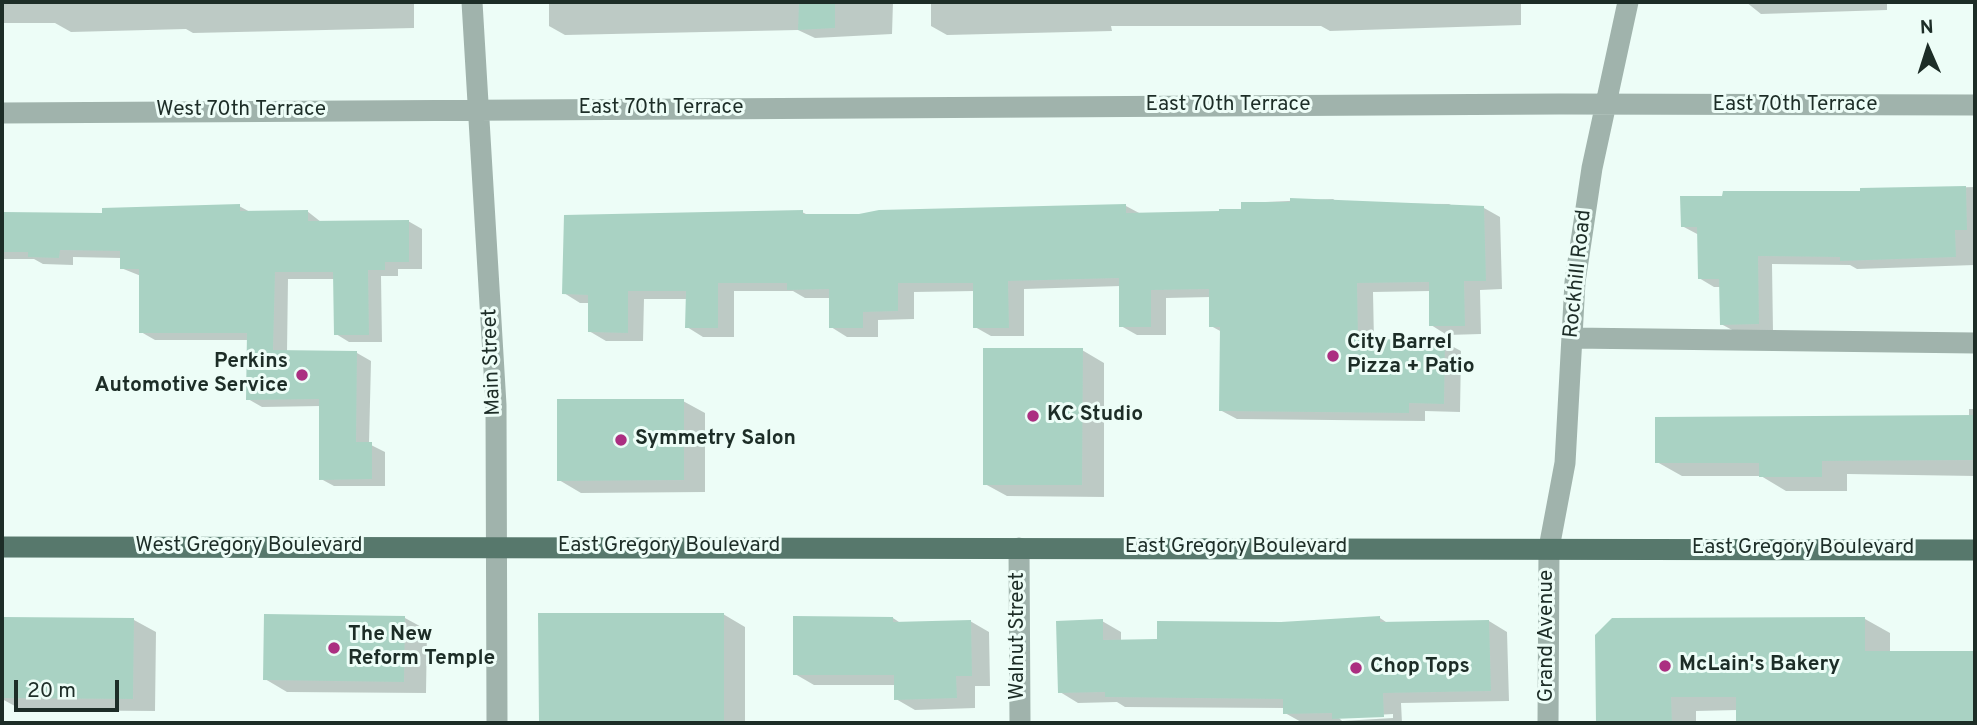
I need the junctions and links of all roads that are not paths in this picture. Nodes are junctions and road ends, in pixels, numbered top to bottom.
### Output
1 (472, 2) edge
2 (1628, 2) edge
3 (1608, 104) junction
4 (1975, 105) edge
5 (480, 110) junction
6 (2, 113) edge
7 (1572, 338) junction
8 (1975, 343) edge
9 (2, 547) edge
10 (496, 547) junction
11 (1019, 548) junction
12 (1549, 548) junction
13 (1975, 550) edge
14 (497, 723) edge
15 (1020, 723) edge
16 (1548, 723) edge

1 - 5 street, Main Street
2 - 3 street, Rockhill Road
3 - 4 street, East 70th Terrace
3 - 5 street, East 70th Terrace
3 - 7 street, Rockhill Road
5 - 6 street, West 70th Terrace
5 - 10 street, Main Street
7 - 8 street
7 - 12 street, Rockhill Road
9 - 10 main road, West Gregory Boulevard
10 - 11 main road, East Gregory Boulevard
10 - 14 street, Main Street
11 - 12 main road, East Gregory Boulevard
11 - 15 street, Walnut Street
12 - 13 main road, East Gregory Boulevard
12 - 16 street, Grand Avenue

